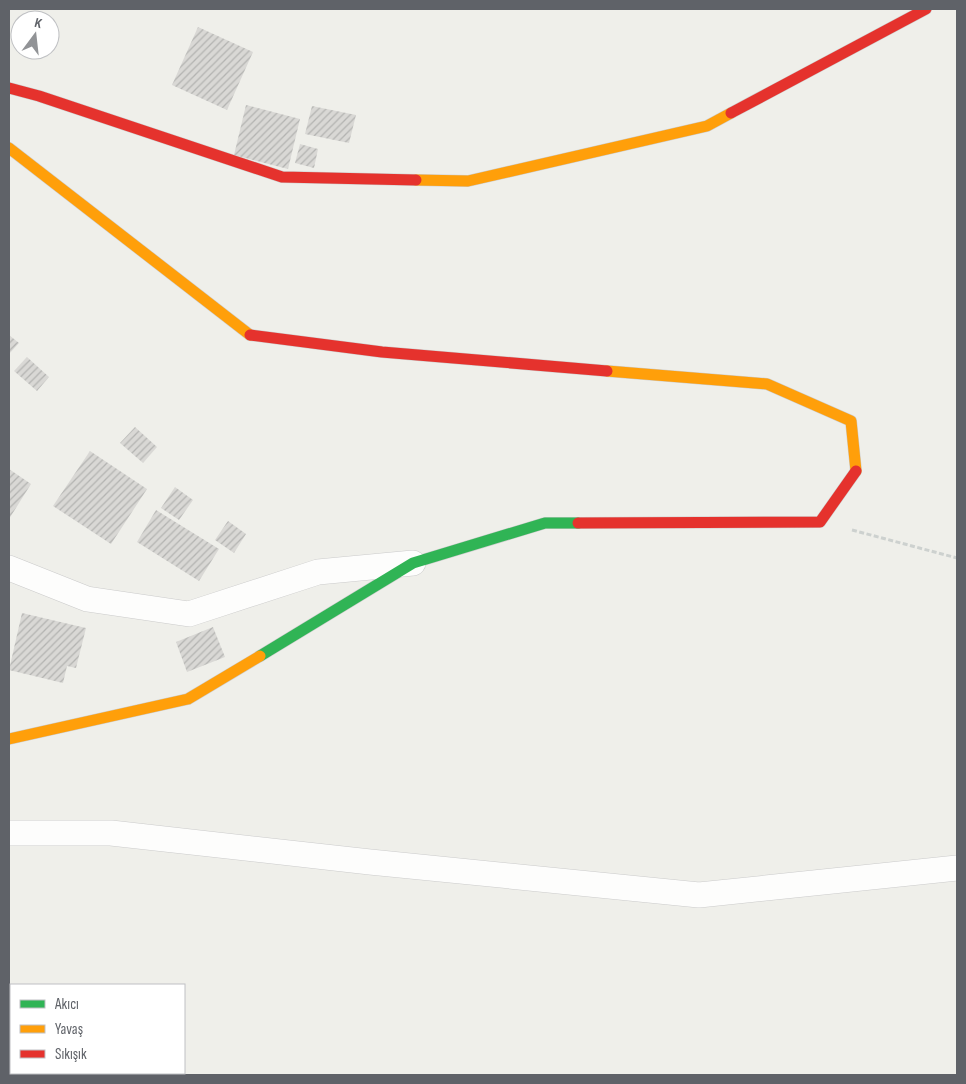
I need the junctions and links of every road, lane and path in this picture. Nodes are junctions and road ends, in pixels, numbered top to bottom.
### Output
1 (926, 9) edge
2 (9, 88) edge
3 (9, 148) edge
4 (820, 522) junction
5 (957, 558) edge
6 (413, 563) junction
7 (9, 568) edge
8 (9, 739) edge
9 (9, 833) edge
10 (957, 868) edge

1 - 2 street
3 - 4 street
4 - 5 path
4 - 6 street
6 - 7 street
6 - 8 street
9 - 10 street

